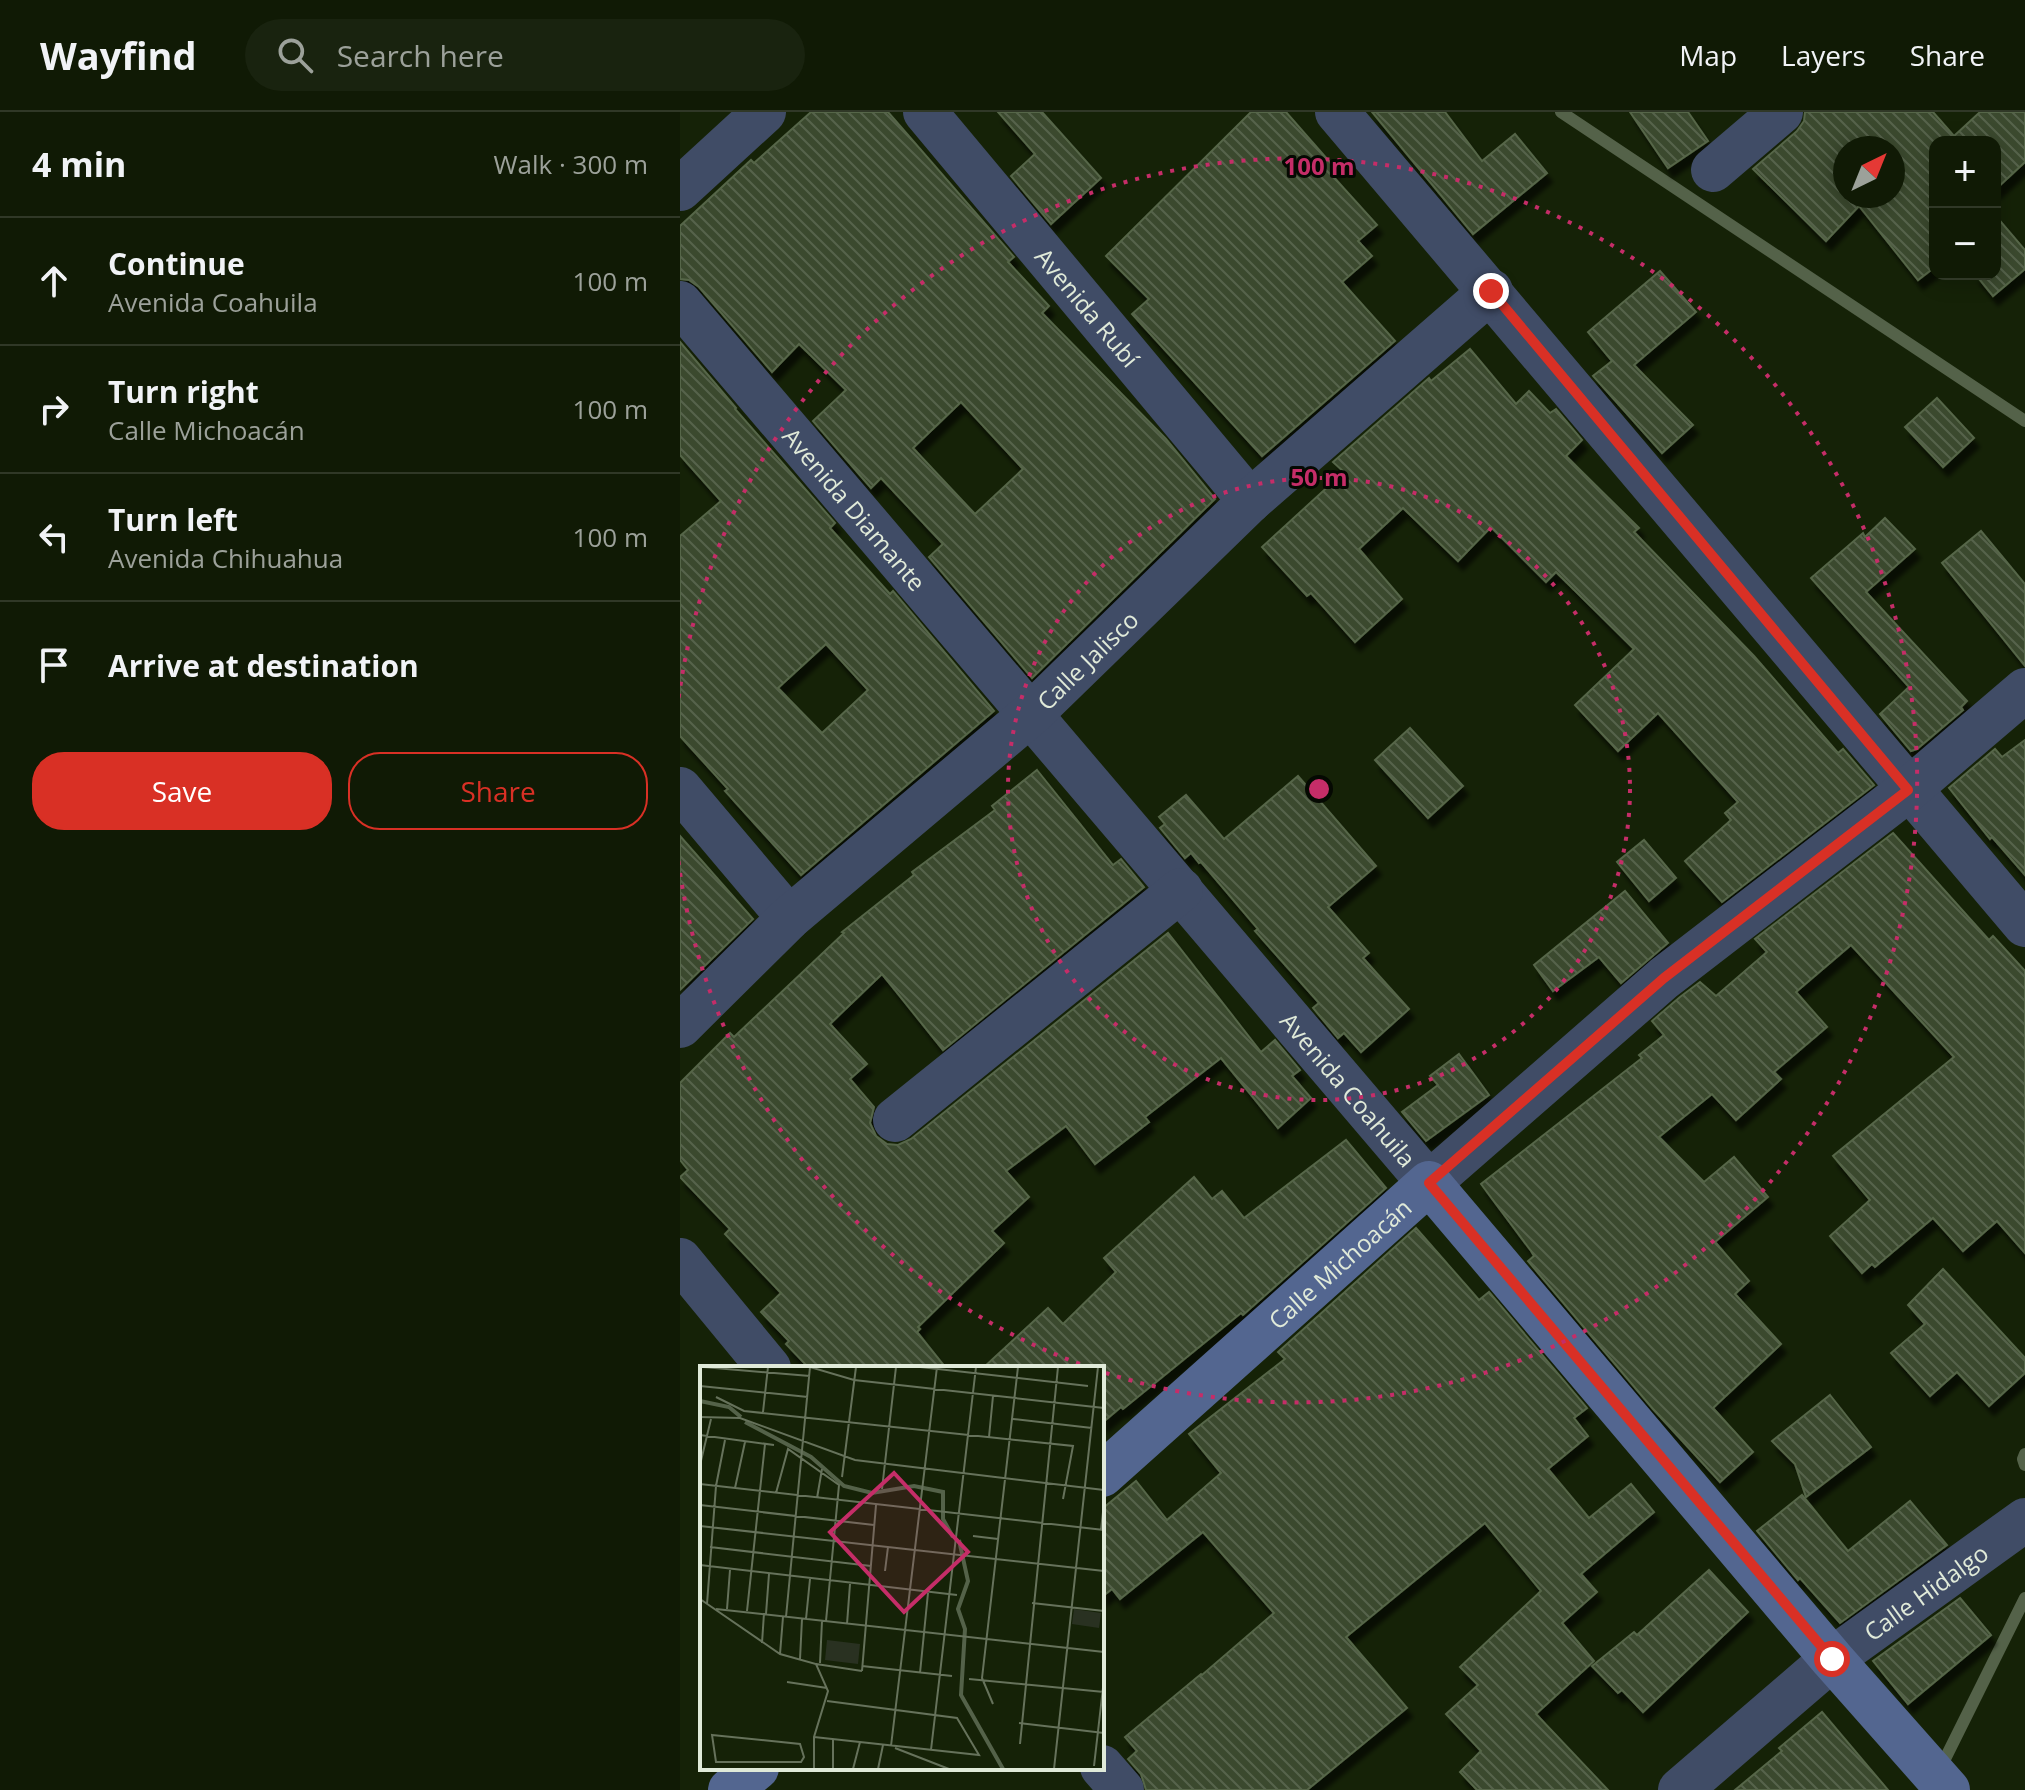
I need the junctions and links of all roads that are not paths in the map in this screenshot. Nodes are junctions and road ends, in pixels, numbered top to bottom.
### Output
1 (764, 112) edge
2 (925, 112) edge
3 (1337, 112) edge
4 (1781, 112) edge
5 (1713, 170) dead end
6 (680, 189) edge
7 (1491, 291) junction
8 (680, 303) edge
9 (1250, 501) junction
10 (2025, 690) edge
11 (1031, 714) junction
12 (680, 789) edge
13 (1908, 790) junction
14 (1181, 890) junction
15 (789, 918) junction
16 (2025, 925) edge
17 (680, 1026) edge
18 (895, 1120) dead end
19 (1429, 1183) junction
20 (680, 1260) edge
21 (767, 1366) edge
22 (1104, 1473) edge
23 (2013, 1528) edge
24 (1832, 1659) junction
25 (1104, 1769) edge
26 (755, 1770) edge
27 (730, 1790) edge
28 (1122, 1790) edge
29 (1680, 1790) edge
30 (1948, 1790) edge

1 - 6 street
2 - 9 street, Avenida Rubí
3 - 7 street
4 - 5 street
7 - 9 street, Calle Jalisco
7 - 13 street
8 - 11 street, Avenida Diamante
9 - 11 street, Calle Jalisco
10 - 13 street, Calle Michoacán
11 - 14 street, Avenida Coahuila
11 - 15 street, Calle Jalisco
12 - 15 street
13 - 16 street
13 - 19 street, Calle Michoacán
14 - 18 street
14 - 19 street, Avenida Coahuila
15 - 17 street, Calle Jalisco
19 - 22 street, Calle Michoacán
19 - 24 street, Avenida Coahuila
20 - 21 street
23 - 24 street, Calle Hidalgo
24 - 29 street, Calle Hidalgo
24 - 30 street, Avenida Coahuila
25 - 28 street
26 - 27 street

